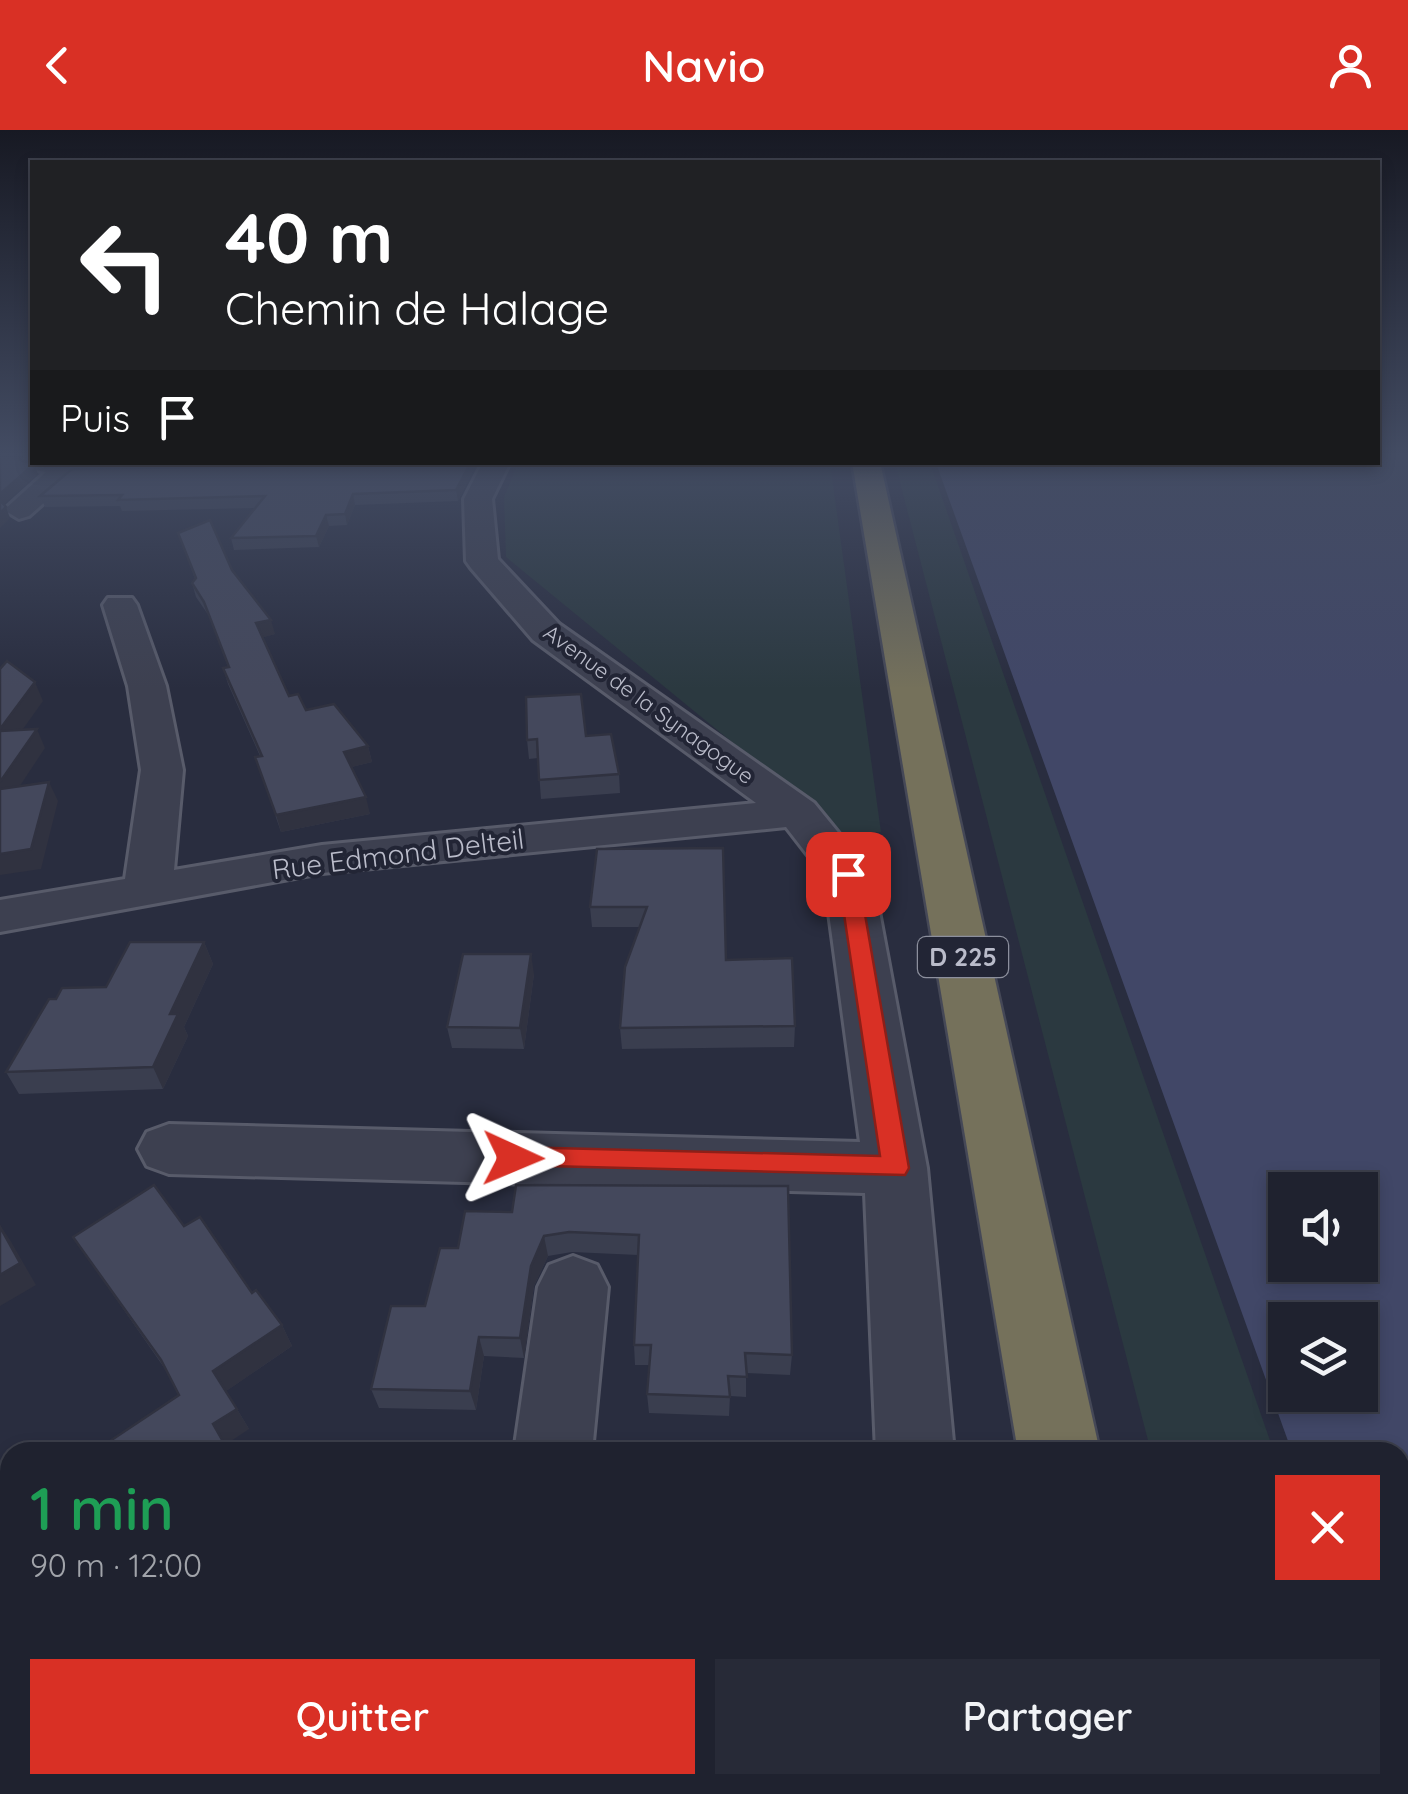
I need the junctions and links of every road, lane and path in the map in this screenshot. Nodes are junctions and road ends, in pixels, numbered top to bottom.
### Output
1 (480, 534) edge
2 (880, 534) edge
3 (120, 604) dead end
4 (798, 812) junction
5 (148, 890) junction
6 (0, 916) edge
7 (169, 1149) dead end
8 (895, 1168) junction
9 (573, 1287) dead end
10 (555, 1442) edge
11 (914, 1442) edge
12 (1058, 1442) edge

1 - 4 street, Avenue de la Synagogue
2 - 12 highway, D 225
3 - 5 street
4 - 5 street, Rue Edmond Delteil
4 - 8 street, Avenue de la Synagogue
5 - 6 street, Rue Edmond Delteil
7 - 8 street
8 - 11 street
9 - 10 street

